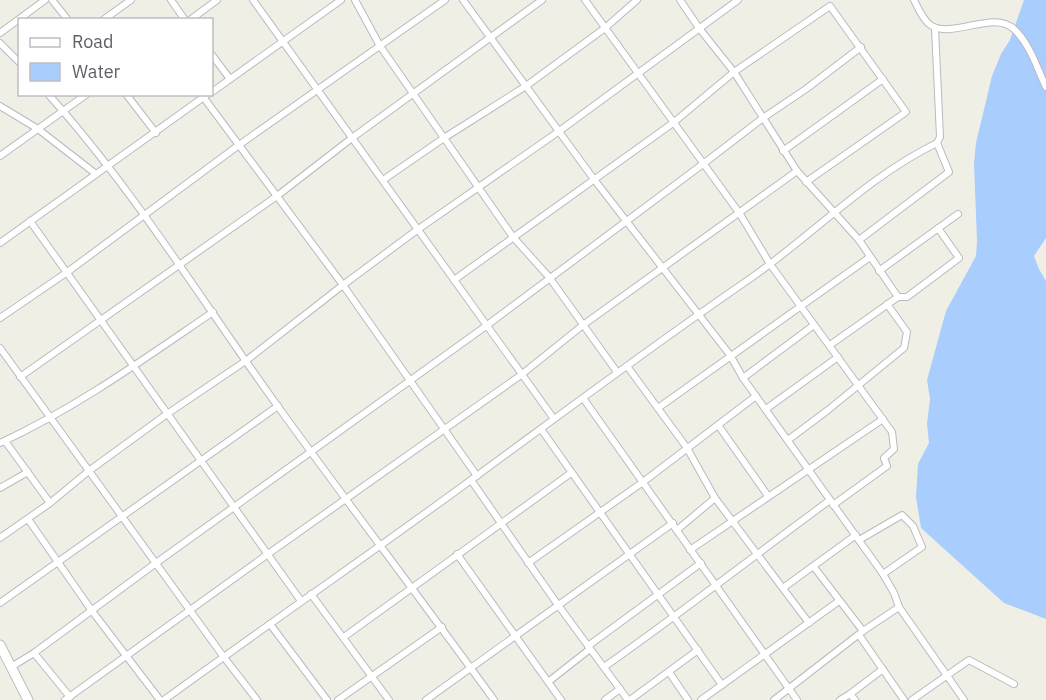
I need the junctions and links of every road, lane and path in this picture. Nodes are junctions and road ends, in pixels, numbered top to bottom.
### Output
1 (45, 0) edge
2 (52, 0) edge
3 (131, 0) edge
4 (171, 0) edge
5 (217, 0) edge
6 (253, 0) edge
7 (341, 0) edge
8 (355, 0) edge
9 (445, 0) edge
10 (463, 0) edge
11 (542, 0) edge
12 (585, 0) edge
13 (637, 0) edge
14 (681, 0) edge
15 (738, 0) edge
16 (914, 0) edge
17 (20, 18) edge
18 (66, 18) edge
19 (106, 18) edge
20 (186, 18) edge
21 (191, 18) edge
22 (18, 20) edge
23 (605, 28) junction
24 (699, 28) junction
25 (935, 28) junction
26 (0, 33) edge
27 (490, 37) junction
28 (282, 41) junction
29 (0, 43) edge
30 (380, 46) junction
31 (861, 47) junction
32 (213, 56) edge
33 (18, 61) edge
34 (734, 72) junction
35 (637, 74) junction
36 (230, 79) junction
37 (883, 79) junction
38 (526, 86) junction
39 (1046, 87) edge
40 (318, 89) junction
41 (213, 91) edge
42 (413, 94) junction
43 (50, 96) edge
44 (84, 96) edge
45 (128, 96) edge
46 (207, 96) edge
47 (209, 96) edge
48 (0, 106) edge
49 (64, 112) junction
50 (763, 118) junction
51 (673, 123) junction
52 (38, 129) junction
53 (558, 132) junction
54 (156, 133) junction
55 (352, 138) junction
56 (444, 138) junction
57 (937, 143) junction
58 (239, 145) junction
59 (783, 151) junction
60 (0, 156) edge
61 (703, 164) junction
62 (108, 166) junction
63 (797, 171) junction
64 (96, 174) junction
65 (593, 178) junction
66 (383, 180) junction
67 (806, 182) junction
68 (478, 187) junction
69 (277, 196) junction
70 (833, 213) junction
71 (143, 214) junction
72 (740, 214) junction
73 (958, 214) dead end
74 (30, 221) junction
75 (627, 221) junction
76 (938, 228) junction
77 (417, 230) junction
78 (513, 237) junction
79 (2, 239) edge
80 (860, 240) junction
81 (870, 257) junction
82 (179, 264) junction
83 (770, 264) junction
84 (661, 267) junction
85 (879, 271) junction
86 (66, 273) junction
87 (549, 277) junction
88 (454, 280) junction
89 (343, 285) junction
90 (898, 297) junction
91 (887, 304) junction
92 (800, 306) junction
93 (213, 312) junction
94 (697, 314) junction
95 (0, 318) edge
96 (100, 319) junction
97 (583, 325) junction
98 (814, 325) junction
99 (486, 326) junction
100 (830, 345) junction
101 (0, 348) edge
102 (730, 355) junction
103 (838, 357) junction
104 (247, 360) junction
105 (134, 366) junction
106 (627, 366) junction
107 (617, 372) junction
108 (521, 375) junction
109 (20, 377) junction
110 (743, 378) junction
111 (410, 380) junction
112 (859, 386) junction
113 (756, 396) junction
114 (583, 398) junction
115 (278, 406) junction
116 (658, 408) junction
117 (766, 409) junction
118 (167, 414) junction
119 (51, 416) junction
120 (554, 419) junction
121 (883, 419) junction
122 (718, 425) junction
123 (541, 429) junction
124 (444, 430) junction
125 (788, 440) junction
126 (2, 442) edge
127 (687, 448) junction
128 (312, 452) junction
129 (201, 460) junction
130 (90, 470) junction
131 (809, 470) junction
132 (28, 472) junction
133 (571, 473) junction
134 (474, 478) junction
135 (643, 482) junction
136 (0, 488) edge
137 (768, 496) junction
138 (715, 498) junction
139 (345, 500) junction
140 (50, 503) junction
141 (832, 503) junction
142 (235, 507) junction
143 (600, 512) junction
144 (122, 517) junction
145 (28, 519) junction
146 (732, 520) junction
147 (501, 523) junction
148 (675, 526) junction
149 (0, 538) edge
150 (858, 538) junction
151 (379, 545) junction
152 (690, 550) junction
153 (268, 554) junction
154 (457, 554) junction
155 (629, 554) junction
156 (756, 554) junction
157 (58, 562) junction
158 (156, 563) junction
159 (528, 563) junction
160 (701, 563) junction
161 (814, 567) junction
162 (883, 574) junction
163 (717, 585) junction
164 (412, 587) junction
165 (783, 588) junction
166 (311, 594) junction
167 (658, 594) junction
168 (301, 601) junction
169 (839, 601) junction
170 (0, 603) edge
171 (558, 605) junction
172 (899, 607) junction
173 (92, 610) junction
174 (190, 610) junction
175 (675, 618) junction
176 (808, 623) junction
177 (270, 624) junction
178 (442, 627) junction
179 (861, 633) junction
180 (516, 636) junction
181 (344, 637) junction
182 (0, 645) edge
183 (589, 648) junction
184 (698, 650) junction
185 (34, 653) junction
186 (766, 655) junction
187 (224, 656) junction
188 (126, 657) junction
189 (11, 667) junction
190 (604, 667) junction
191 (471, 668) junction
192 (883, 669) junction
193 (669, 672) junction
194 (372, 675) junction
195 (947, 675) junction
196 (548, 682) junction
197 (1014, 684) dead end
198 (722, 685) junction
199 (620, 689) junction
200 (789, 689) junction
201 (850, 694) junction
202 (68, 698) edge
203 (28, 700) edge
204 (162, 700) edge
205 (256, 700) edge
206 (327, 700) edge
207 (338, 700) edge
208 (389, 700) edge
209 (426, 700) edge
210 (494, 700) edge
211 (561, 700) edge
212 (605, 700) edge
213 (629, 700) edge
214 (688, 700) edge
215 (701, 700) edge
216 (774, 700) edge
217 (797, 700) edge
218 (840, 700) edge
219 (855, 700) edge
220 (904, 700) edge
221 (912, 700) edge
222 (964, 700) edge

1 - 17 street
2 - 18 street
3 - 19 street
4 - 20 street
5 - 21 street
6 - 28 street
7 - 28 street
8 - 30 street
9 - 30 street
10 - 27 street
11 - 27 street
12 - 23 street
13 - 23 street
14 - 24 street
15 - 24 street
16 - 25 street
22 - 26 street
23 - 35 street
23 - 38 street
24 - 34 street
24 - 35 street
25 - 39 street
25 - 57 street
27 - 38 street
27 - 42 street
28 - 36 street
28 - 40 street
29 - 33 street
30 - 40 street
30 - 42 street
31 - 34 street
31 - 37 street
31 - 50 street
32 - 36 street
34 - 50 street
34 - 51 street
35 - 51 street
35 - 53 street
36 - 41 street
37 - 59 street
37 - 67 street
38 - 53 street
38 - 56 street
40 - 55 street
40 - 58 street
42 - 55 street
42 - 56 street
43 - 49 street
44 - 49 street
45 - 54 street
46 - 54 street
47 - 58 street
48 - 52 street
49 - 52 street
49 - 62 street
50 - 59 street
50 - 61 street
51 - 61 street
51 - 65 street
52 - 60 street
52 - 64 street
53 - 65 street
53 - 68 street
54 - 62 street
55 - 66 street
55 - 69 street
56 - 66 street
56 - 68 street
57 - 70 street
57 - 80 street
58 - 69 street
58 - 71 street
59 - 63 street
61 - 72 street
61 - 75 street
62 - 64 street
62 - 71 street
63 - 67 street
63 - 72 street
64 - 74 street
65 - 75 street
65 - 78 street
66 - 77 street
67 - 70 street
68 - 77 street
68 - 78 street
69 - 82 street
69 - 89 street
70 - 80 street
70 - 83 street
71 - 82 street
71 - 86 street
72 - 83 street
72 - 84 street
73 - 76 street
74 - 79 street
74 - 86 street
75 - 84 street
75 - 87 street
76 - 85 street
76 - 90 street
77 - 88 street
77 - 89 street
78 - 87 street
78 - 88 street
80 - 81 street
81 - 85 street
81 - 92 street
82 - 93 street
82 - 96 street
83 - 92 street
83 - 94 street
84 - 94 street
84 - 97 street
85 - 90 street
86 - 95 street
86 - 96 street
87 - 97 street
87 - 99 street
88 - 99 street
89 - 104 street
89 - 111 street
90 - 91 street
91 - 100 street
91 - 112 street
92 - 98 street
92 - 102 street
93 - 104 street
93 - 105 street
94 - 102 street
94 - 106 street
96 - 105 street
96 - 109 street
97 - 107 street
97 - 108 street
98 - 100 street
98 - 110 street
99 - 108 street
99 - 111 street
100 - 103 street
101 - 109 street
102 - 110 street
102 - 116 street
103 - 112 street
103 - 117 street
104 - 115 street
104 - 118 street
105 - 118 street
105 - 119 street
106 - 107 street
106 - 116 street
107 - 114 street
108 - 120 street
108 - 124 street
109 - 119 street
110 - 113 street
111 - 124 street
111 - 128 street
112 - 121 street
112 - 125 street
113 - 117 street
113 - 122 street
114 - 120 street
114 - 135 street
115 - 128 street
115 - 129 street
116 - 127 street
117 - 125 street
118 - 129 street
118 - 130 street
119 - 126 street
119 - 130 street
120 - 123 street
121 - 131 street
121 - 141 street
122 - 127 street
122 - 137 street
123 - 133 street
123 - 134 street
124 - 134 street
124 - 139 street
125 - 131 street
126 - 132 street
127 - 135 street
127 - 138 street
128 - 139 street
128 - 142 street
129 - 142 street
129 - 144 street
130 - 140 street
130 - 144 street
131 - 137 street
131 - 141 street
132 - 136 street
132 - 140 street
133 - 143 street
133 - 147 street
134 - 147 street
134 - 151 street
135 - 143 street
135 - 148 street
137 - 146 street
138 - 146 street
138 - 148 street
139 - 151 street
139 - 153 street
140 - 145 street
141 - 150 street
141 - 156 street
142 - 153 street
142 - 158 street
143 - 155 street
143 - 159 street
144 - 157 street
144 - 158 street
145 - 149 street
145 - 157 street
146 - 152 street
146 - 156 street
147 - 154 street
147 - 159 street
148 - 152 street
148 - 155 street
150 - 161 street
150 - 162 street
150 - 162 street
151 - 164 street
151 - 166 street
152 - 160 street
153 - 168 street
153 - 174 street
154 - 164 street
154 - 180 street
155 - 167 street
155 - 171 street
156 - 163 street
156 - 165 street
157 - 170 street
157 - 173 street
158 - 173 street
158 - 174 street
159 - 171 street
160 - 163 street
160 - 167 street
161 - 165 street
161 - 169 street
162 - 172 street
163 - 175 street
163 - 186 street
164 - 178 street
164 - 181 street
165 - 176 street
166 - 168 street
166 - 181 street
167 - 175 street
167 - 183 street
168 - 177 street
169 - 176 street
169 - 179 street
171 - 180 street
171 - 183 street
172 - 179 street
172 - 195 street
173 - 185 street
173 - 188 street
174 - 187 street
174 - 188 street
175 - 184 street
175 - 190 street
176 - 186 street
177 - 187 street
177 - 206 street
178 - 191 street
178 - 194 street
179 - 192 street
179 - 200 street
180 - 191 street
180 - 196 street
181 - 194 street
182 - 189 street
183 - 190 street
183 - 196 street
184 - 193 street
184 - 198 street
185 - 189 street
185 - 202 street
186 - 198 street
186 - 200 street
187 - 204 street
187 - 205 street
188 - 202 street
188 - 204 street
189 - 203 street
190 - 199 street
191 - 209 street
191 - 210 street
192 - 201 street
192 - 220 street
193 - 213 street
193 - 214 street
194 - 207 street
194 - 208 street
195 - 197 street
195 - 221 street
195 - 222 street
196 - 211 street
198 - 215 street
199 - 212 street
199 - 213 street
200 - 216 street
200 - 217 street
201 - 218 street
201 - 219 street

